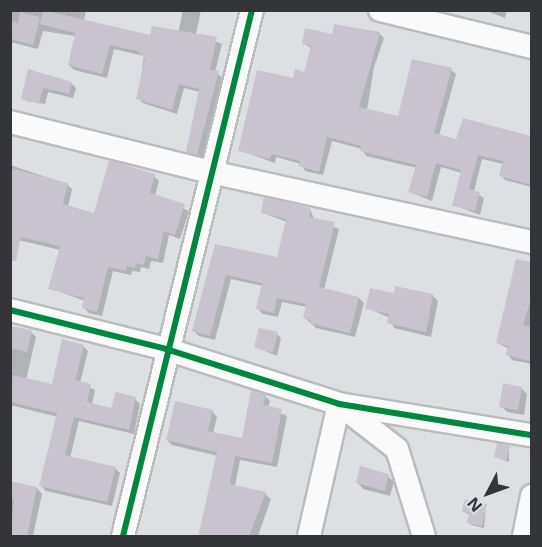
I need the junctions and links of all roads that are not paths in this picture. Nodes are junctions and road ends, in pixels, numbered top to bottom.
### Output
1 (252, 10) edge
2 (380, 10) edge
3 (531, 47) edge
4 (10, 122) edge
5 (211, 172) junction
6 (531, 242) edge
7 (10, 310) edge
8 (166, 349) junction
9 (339, 404) junction
10 (531, 435) edge
11 (531, 495) edge
12 (123, 537) edge
13 (309, 537) edge
14 (424, 537) edge
15 (524, 537) edge

1 - 5 street
2 - 3 street
4 - 5 street
5 - 6 street
5 - 8 street
7 - 8 street
8 - 9 street
8 - 12 street
9 - 10 street
9 - 13 street
9 - 14 street
11 - 15 street

